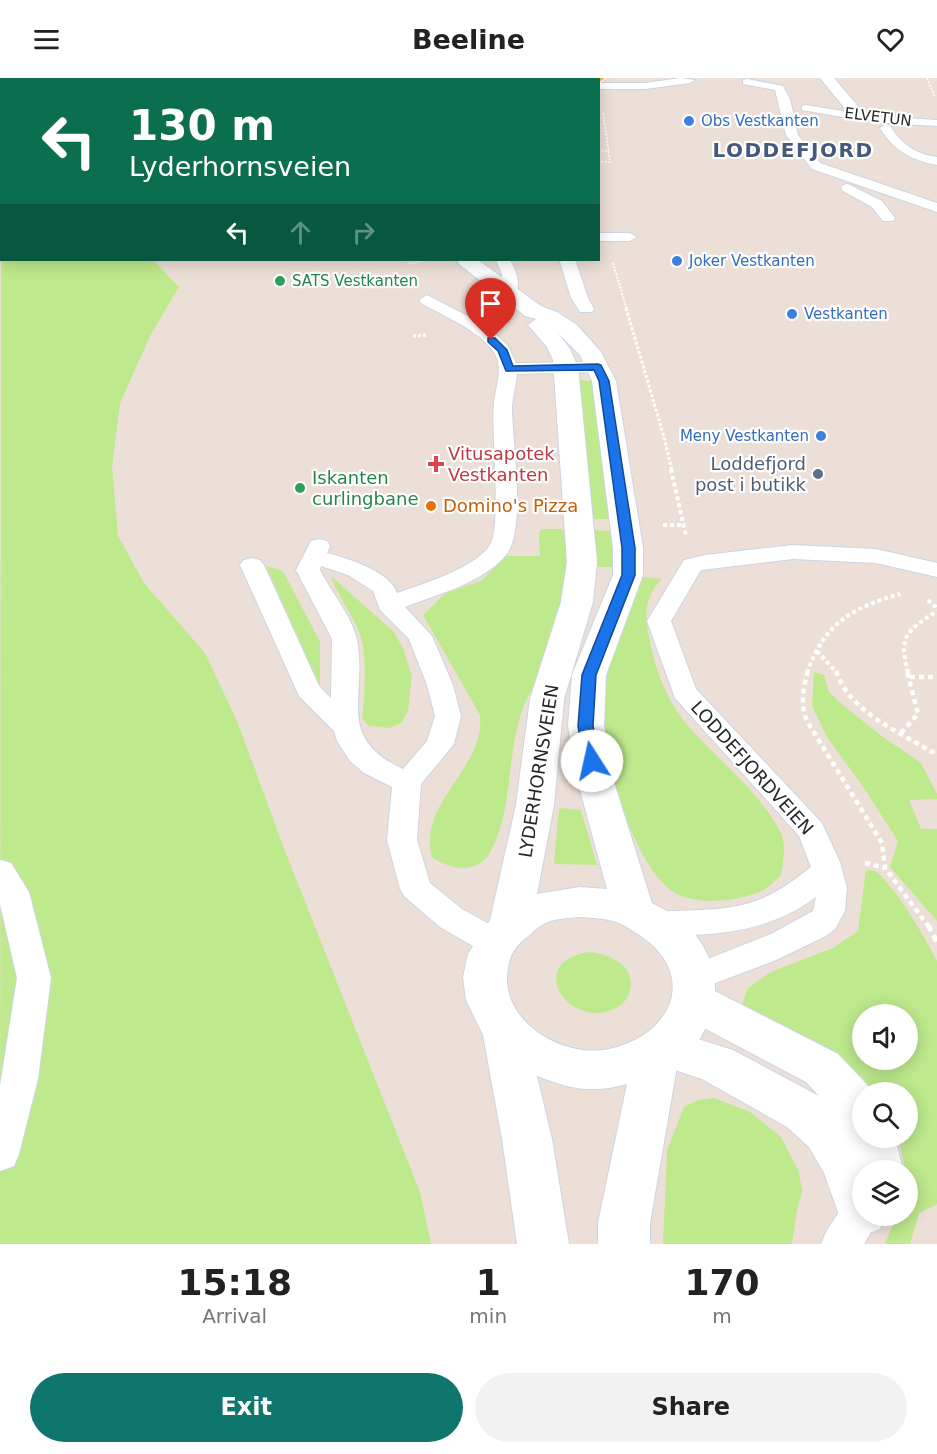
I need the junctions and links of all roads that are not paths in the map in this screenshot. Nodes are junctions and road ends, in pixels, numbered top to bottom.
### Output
1 (827, 78) edge
2 (690, 80) dead end
3 (747, 82) dead end
4 (645, 86) junction
5 (600, 87) edge
6 (668, 95) dead end
7 (852, 108) dead end
8 (937, 123) edge
9 (886, 128) dead end
10 (937, 161) edge
11 (846, 176) junction
12 (864, 181) junction
13 (937, 208) edge
14 (888, 218) dead end
15 (603, 237) edge
16 (630, 237) dead end
17 (467, 261) edge
18 (504, 261) edge
19 (562, 261) edge
20 (509, 293) junction
21 (427, 300) dead end
22 (586, 309) dead end
23 (582, 367) junction
24 (509, 369) junction
25 (252, 565) dead end
26 (937, 570) edge
27 (389, 605) junction
28 (345, 726) junction
29 (407, 782) junction
30 (0, 871) edge
31 (827, 871) junction
32 (644, 918) junction
33 (502, 935) junction
34 (694, 990) junction
35 (505, 1033) junction
36 (661, 1051) junction
37 (852, 1100) edge
38 (0, 1154) edge
39 (852, 1182) edge
40 (852, 1226) edge
41 (543, 1244) edge
42 (624, 1244) edge
43 (841, 1244) edge

1 - 7 main road
2 - 4 lane
3 - 11 lane
4 - 5 lane
4 - 6 lane
8 - 11 lane, ELVETUN
9 - 10 lane, ELVETUN
11 - 12 lane
12 - 13 lane
12 - 14 lane
15 - 16 lane
17 - 20 main road, LYDERHORNSVEIEN
18 - 20 lane
19 - 22 lane
20 - 23 main road, LYDERHORNSVEIEN
21 - 24 lane
23 - 24 lane
23 - 32 main road, LYDERHORNSVEIEN
23 - 33 main road, LYDERHORNSVEIEN
24 - 27 lane
25 - 28 lane
26 - 31 lane, LODDEFJORDVEIEN
27 - 28 lane
27 - 29 lane
28 - 29 lane
29 - 33 lane
30 - 38 lane
31 - 32 lane
31 - 34 lane, LODDEFJORDVEIEN
32 - 33 main road
32 - 34 main road
33 - 35 main road
34 - 36 main road
34 - 37 main road
35 - 36 main road
35 - 41 main road
36 - 39 main road
36 - 42 main road
40 - 43 lane

